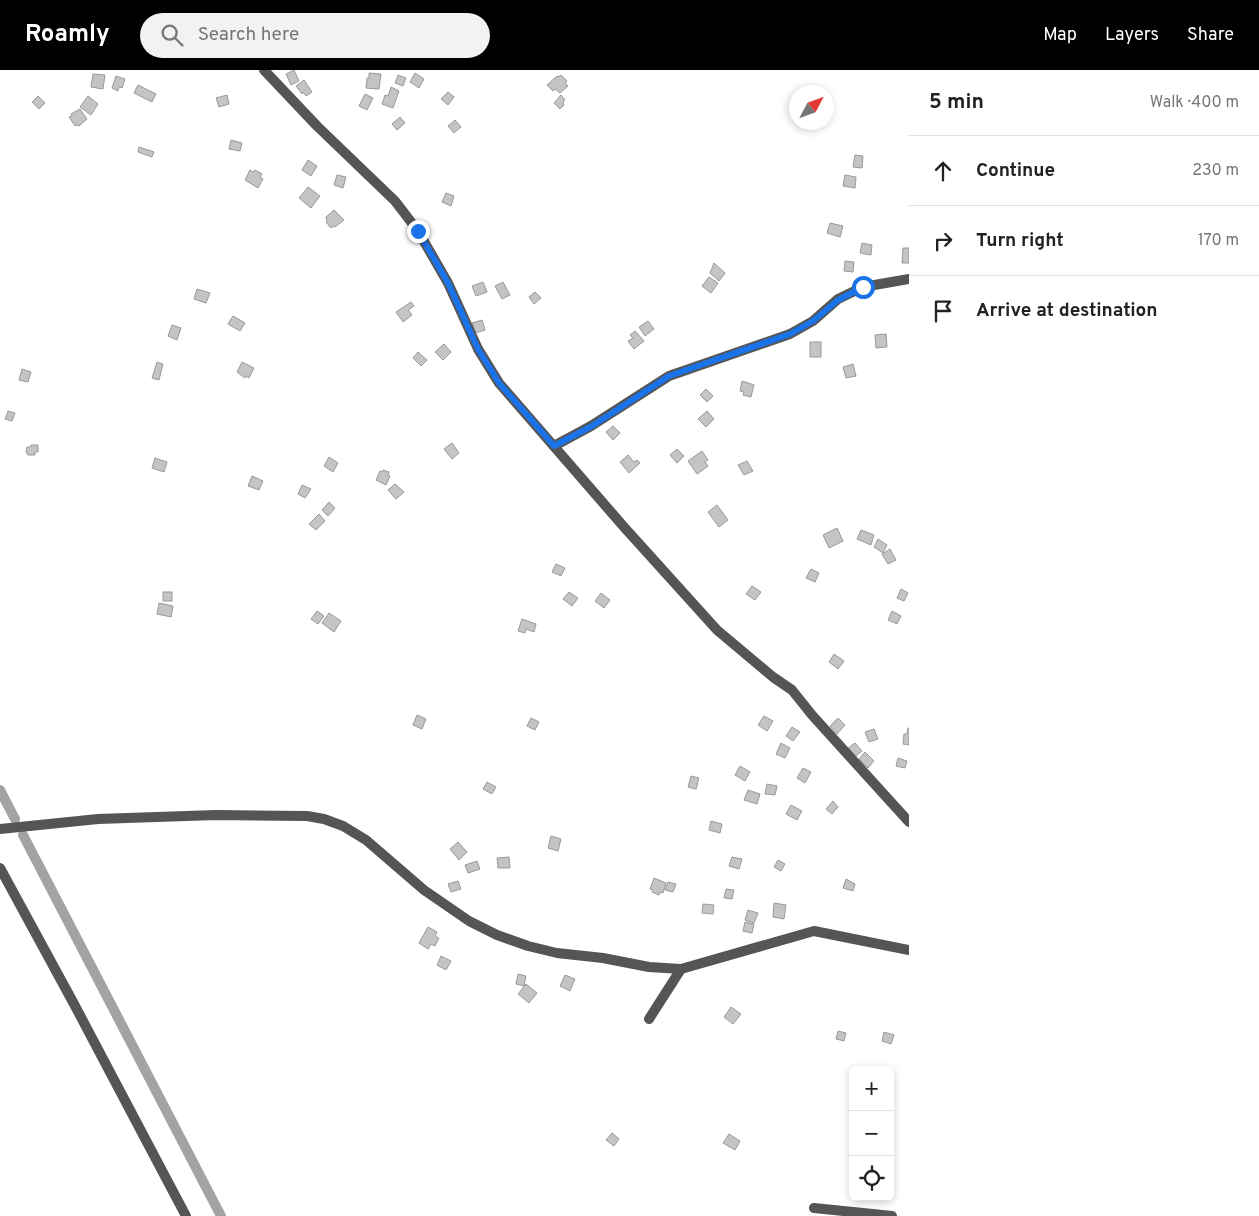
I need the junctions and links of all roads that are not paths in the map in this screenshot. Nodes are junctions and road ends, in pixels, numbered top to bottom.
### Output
1 (264, 70) edge
2 (909, 279) edge
3 (554, 446) junction
4 (909, 822) edge
5 (0, 829) edge
6 (0, 868) edge
7 (909, 950) edge
8 (681, 969) junction
9 (649, 1019) dead end
10 (814, 1208) dead end
11 (186, 1216) edge
12 (892, 1216) edge

1 - 3 street
2 - 3 street
3 - 4 street
5 - 8 street
6 - 11 street
7 - 8 street
8 - 9 street
10 - 12 street

